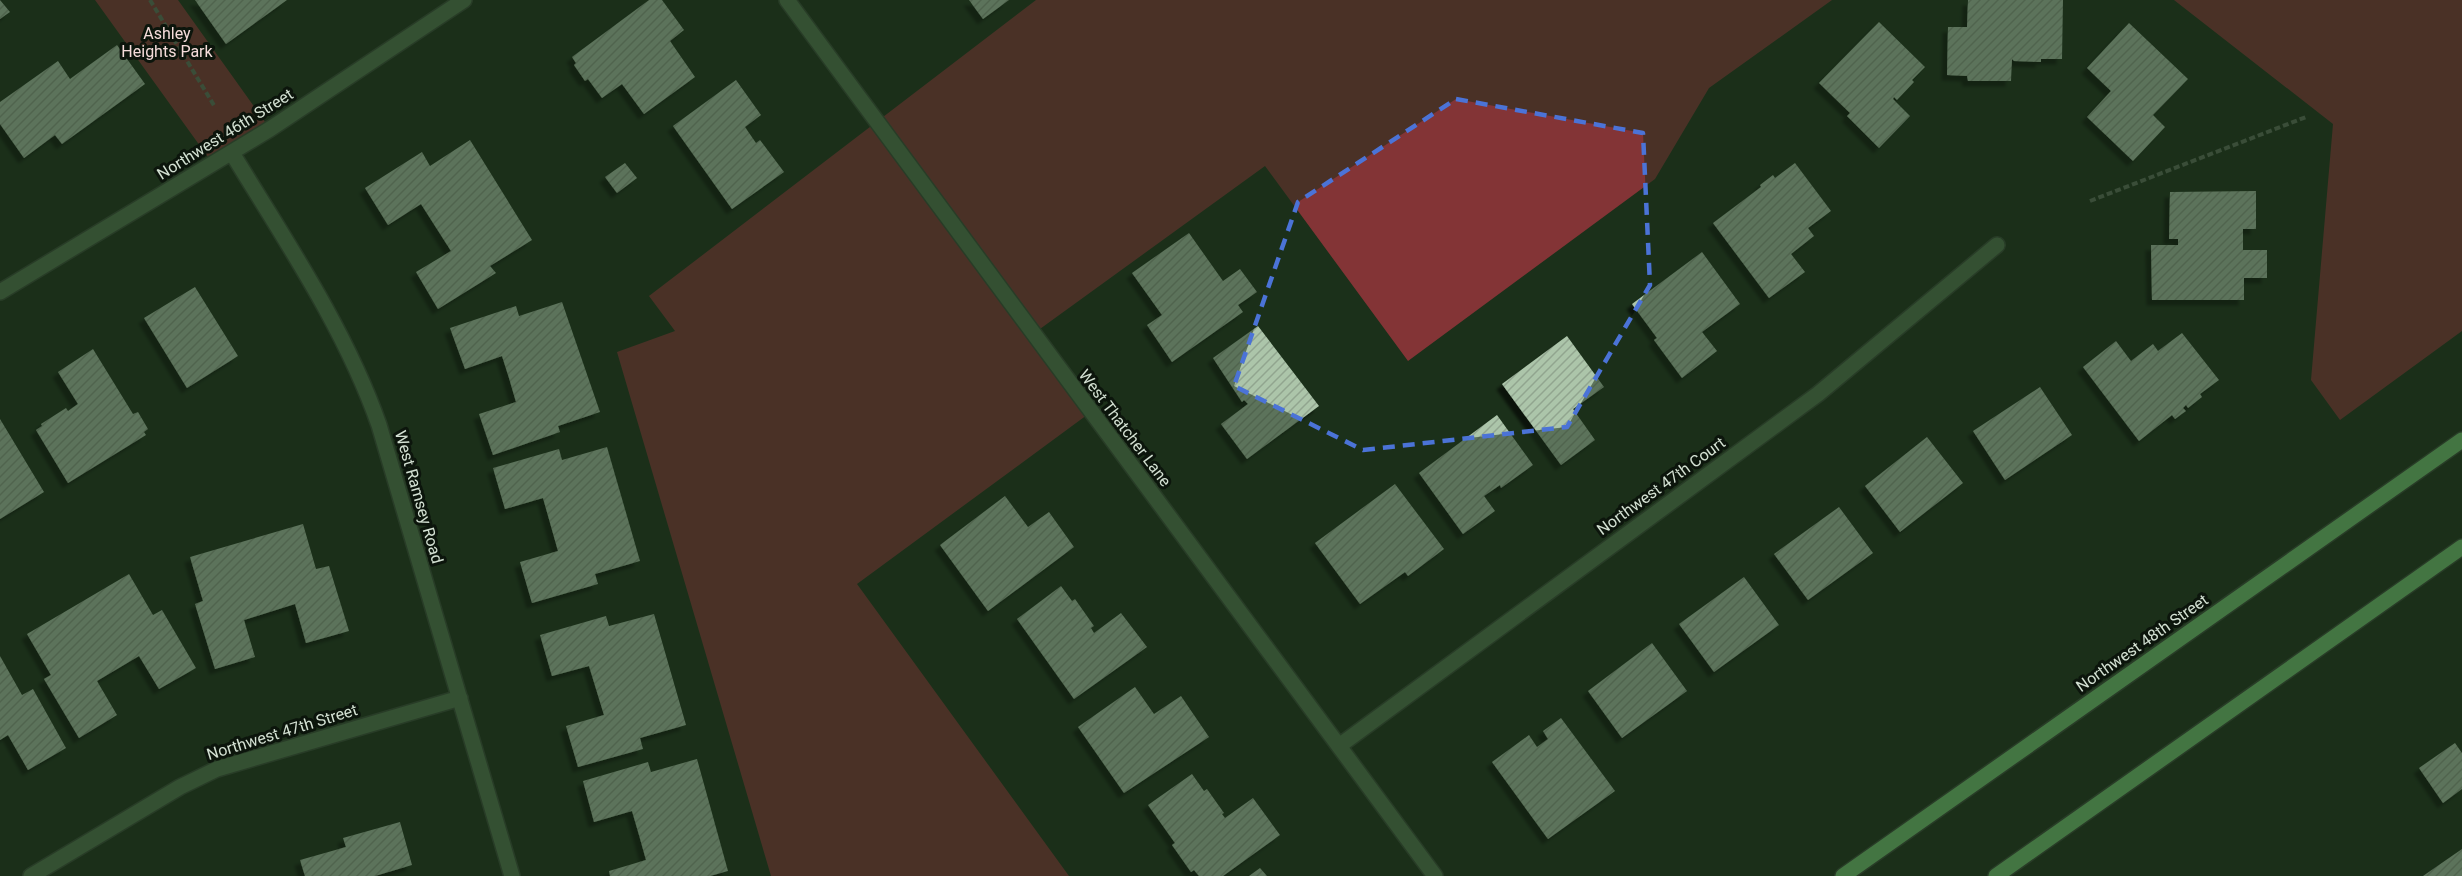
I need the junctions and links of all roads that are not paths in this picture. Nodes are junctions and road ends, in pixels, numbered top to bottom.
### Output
1 (464, 0) edge
2 (787, 0) edge
3 (232, 153) junction
4 (1996, 245) dead end
5 (0, 292) edge
6 (2462, 440) edge
7 (2462, 547) edge
8 (460, 698) junction
9 (1338, 746) junction
10 (31, 876) edge
11 (512, 876) edge
12 (1435, 876) edge
13 (1844, 876) edge
14 (1996, 876) edge

1 - 3 street, Northwest 46th Street
2 - 9 street, West Thatcher Lane
3 - 5 street, Northwest 46th Street
3 - 8 street, West Ramsey Road
4 - 9 street, Northwest 47th Court
6 - 13 main road, Northwest 48th Street
7 - 14 main road
8 - 10 street, Northwest 47th Street
8 - 11 street, West Ramsey Road
9 - 12 street, West Thatcher Lane

